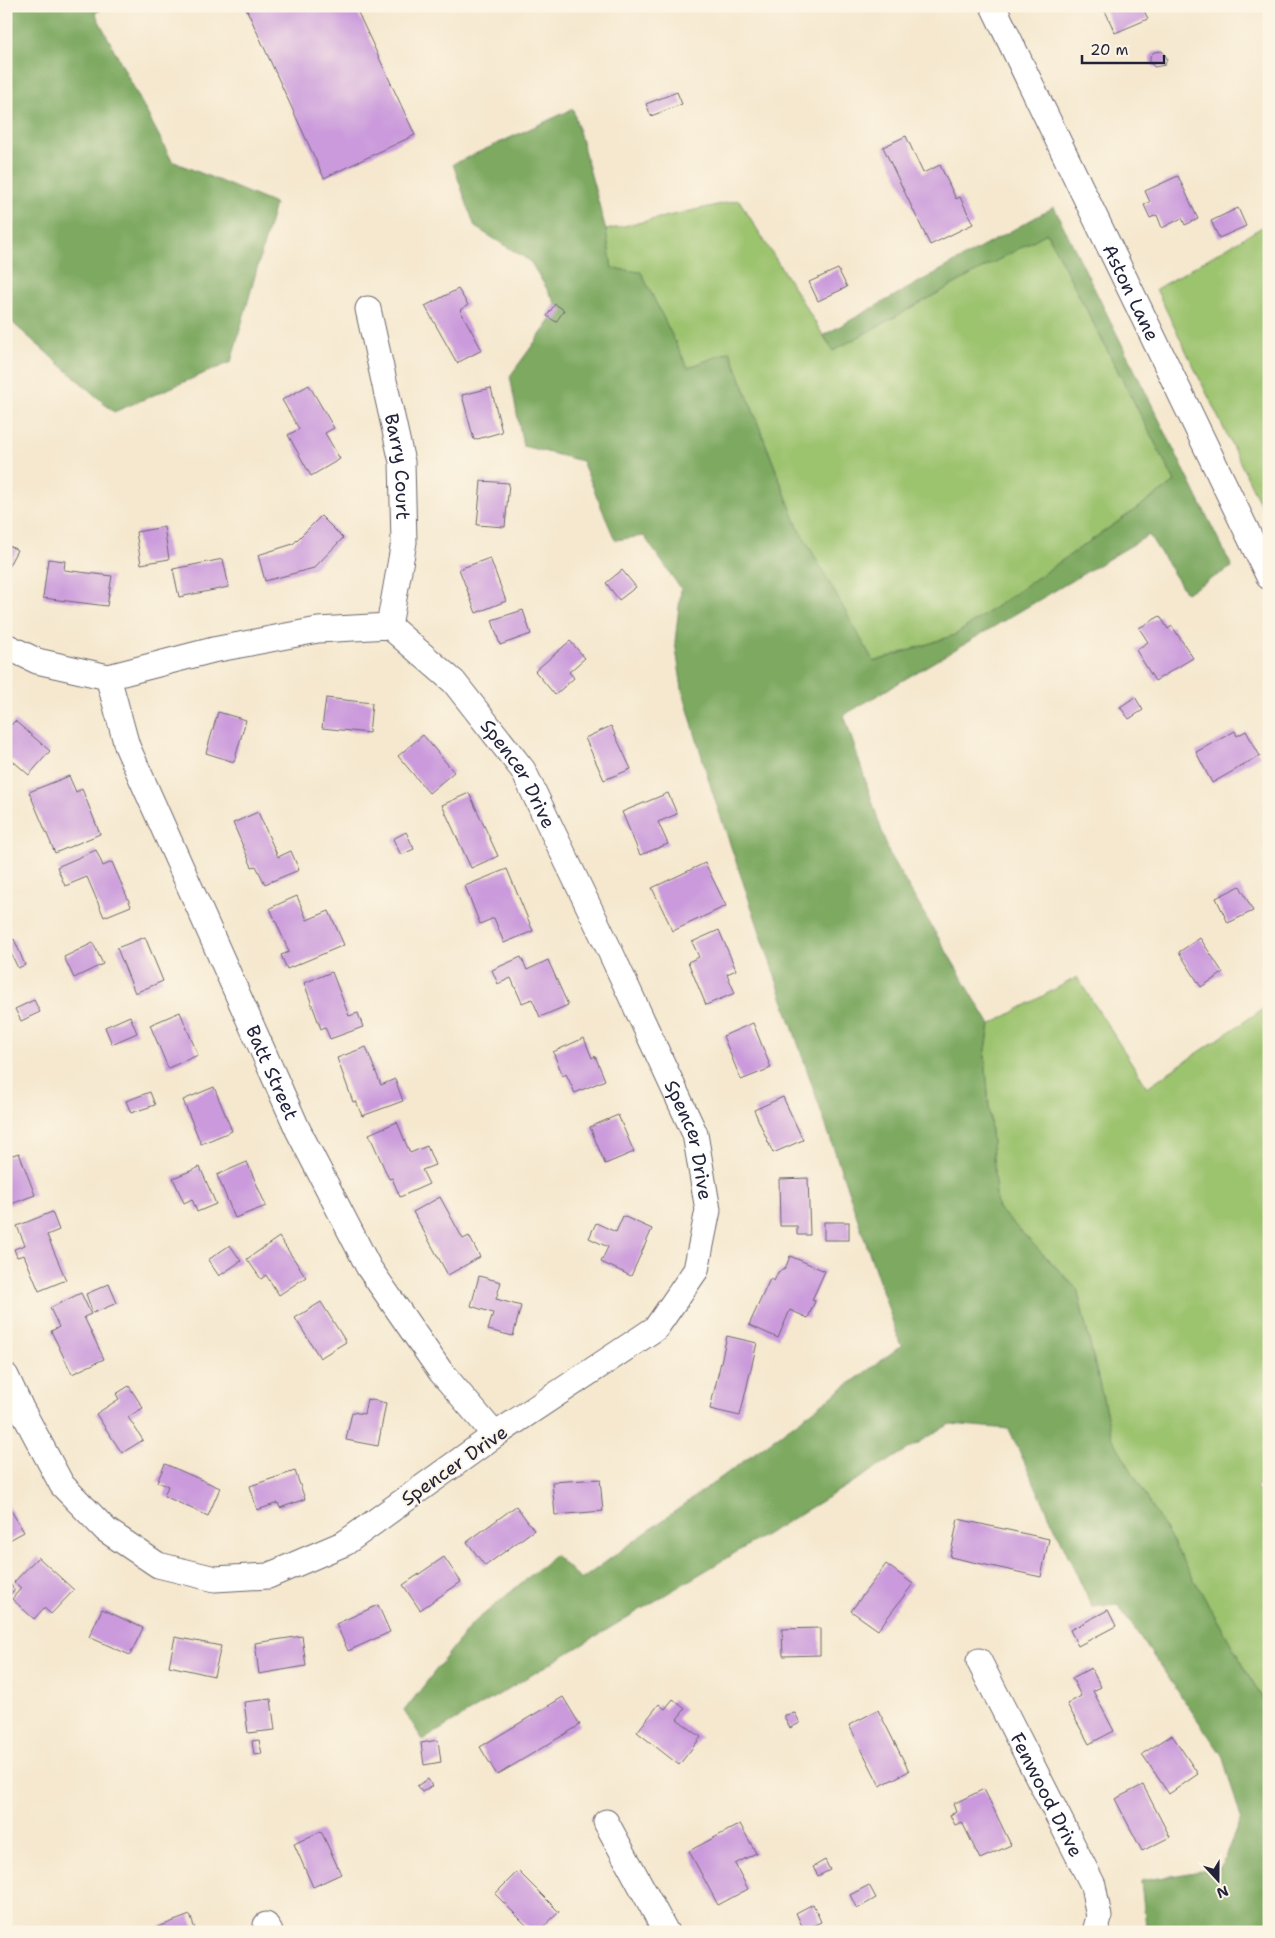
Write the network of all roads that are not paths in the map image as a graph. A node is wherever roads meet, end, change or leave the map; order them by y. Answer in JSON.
{"nodes":[{"id":1,"x":993,"y":6,"type":"edge"},
{"id":2,"x":368,"y":309,"type":"dead end"},
{"id":3,"x":1269,"y":577,"type":"edge"},
{"id":4,"x":389,"y":626,"type":"junction"},
{"id":5,"x":6,"y":646,"type":"edge"},
{"id":6,"x":108,"y":678,"type":"junction"},
{"id":7,"x":6,"y":1376,"type":"edge"},
{"id":8,"x":495,"y":1435,"type":"junction"},
{"id":9,"x":979,"y":1661,"type":"dead end"},
{"id":10,"x":606,"y":1822,"type":"dead end"},
{"id":11,"x":666,"y":1932,"type":"edge"},
{"id":12,"x":1095,"y":1932,"type":"edge"}],
"edges":[{"from":1,"to":3,"type":"street","name":"Aston Lane"},
{"from":2,"to":4,"type":"street","name":"Barry Court"},
{"from":4,"to":6,"type":"street"},
{"from":4,"to":8,"type":"street","name":"Spencer Drive"},
{"from":5,"to":6,"type":"street"},
{"from":6,"to":8,"type":"street","name":"Batt Street"},
{"from":7,"to":8,"type":"street","name":"Spencer Drive"},
{"from":9,"to":12,"type":"street","name":"Fenwood Drive"},
{"from":10,"to":11,"type":"street"}]}
